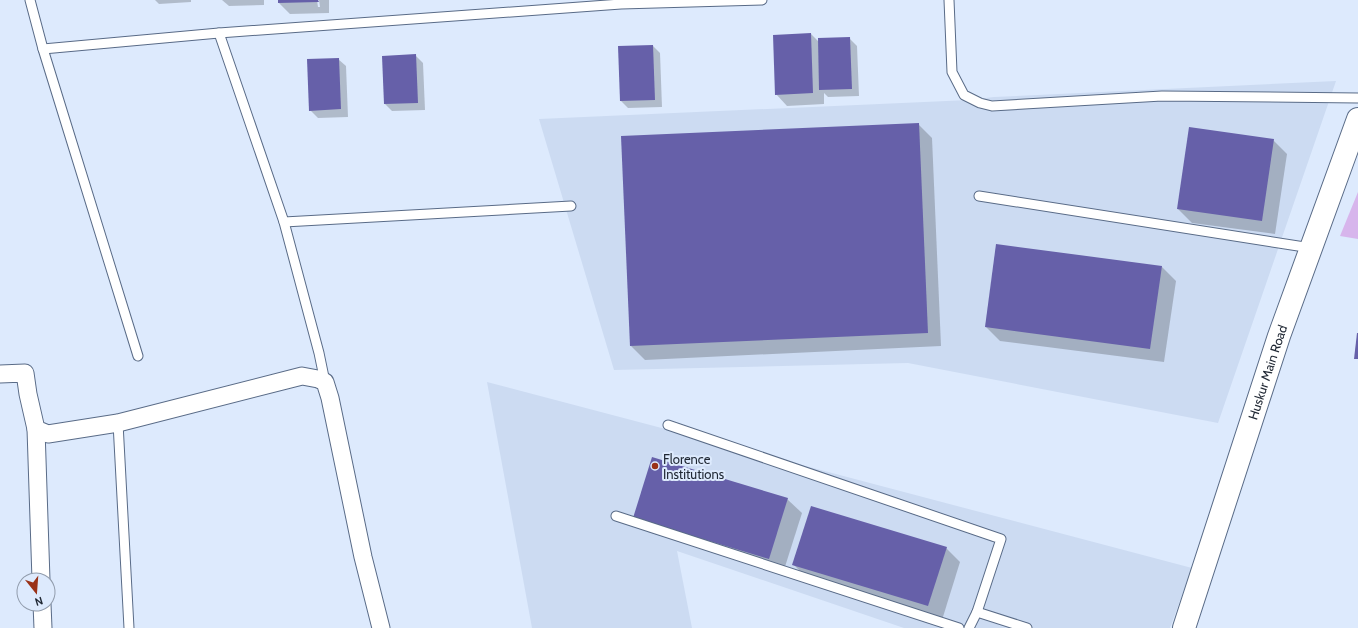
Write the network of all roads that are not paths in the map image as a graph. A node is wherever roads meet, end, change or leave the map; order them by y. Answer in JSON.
{"nodes":[{"id":1,"x":30,"y":0,"type":"edge"},
{"id":2,"x":762,"y":0,"type":"edge"},
{"id":3,"x":948,"y":0,"type":"edge"},
{"id":4,"x":621,"y":2,"type":"edge"},
{"id":5,"x":219,"y":33,"type":"junction"},
{"id":6,"x":43,"y":49,"type":"junction"},
{"id":7,"x":1358,"y":98,"type":"edge"},
{"id":8,"x":1358,"y":119,"type":"edge"},
{"id":9,"x":979,"y":196,"type":"dead end"},
{"id":10,"x":571,"y":206,"type":"dead end"},
{"id":11,"x":284,"y":222,"type":"junction"},
{"id":12,"x":1311,"y":248,"type":"junction"},
{"id":13,"x":138,"y":356,"type":"dead end"},
{"id":14,"x":0,"y":374,"type":"edge"},
{"id":15,"x":325,"y":382,"type":"junction"},
{"id":16,"x":118,"y":423,"type":"junction"},
{"id":17,"x":668,"y":425,"type":"dead end"},
{"id":18,"x":36,"y":429,"type":"junction"},
{"id":19,"x":616,"y":516,"type":"dead end"},
{"id":20,"x":41,"y":572,"type":"edge"},
{"id":21,"x":42,"y":612,"type":"edge"},
{"id":22,"x":977,"y":612,"type":"junction"},
{"id":23,"x":43,"y":628,"type":"edge"},
{"id":24,"x":129,"y":628,"type":"edge"},
{"id":25,"x":381,"y":628,"type":"edge"},
{"id":26,"x":959,"y":628,"type":"edge"},
{"id":27,"x":969,"y":628,"type":"edge"},
{"id":28,"x":1026,"y":628,"type":"edge"},
{"id":29,"x":1184,"y":628,"type":"edge"}],
"edges":[{"from":1,"to":6,"type":"lane"},
{"from":2,"to":4,"type":"lane"},
{"from":3,"to":7,"type":"lane"},
{"from":4,"to":5,"type":"lane"},
{"from":5,"to":6,"type":"lane"},
{"from":5,"to":11,"type":"lane"},
{"from":6,"to":13,"type":"lane"},
{"from":8,"to":12,"type":"main road","name":"Huskur Main Road"},
{"from":9,"to":12,"type":"lane"},
{"from":10,"to":11,"type":"lane"},
{"from":11,"to":15,"type":"lane"},
{"from":12,"to":29,"type":"main road","name":"Huskur Main Road"},
{"from":14,"to":18,"type":"street"},
{"from":15,"to":16,"type":"street"},
{"from":15,"to":25,"type":"street"},
{"from":16,"to":18,"type":"street"},
{"from":16,"to":24,"type":"lane"},
{"from":17,"to":22,"type":"lane"},
{"from":18,"to":20,"type":"street"},
{"from":19,"to":26,"type":"lane"},
{"from":21,"to":23,"type":"street"},
{"from":22,"to":27,"type":"lane"},
{"from":22,"to":28,"type":"lane"}]}
